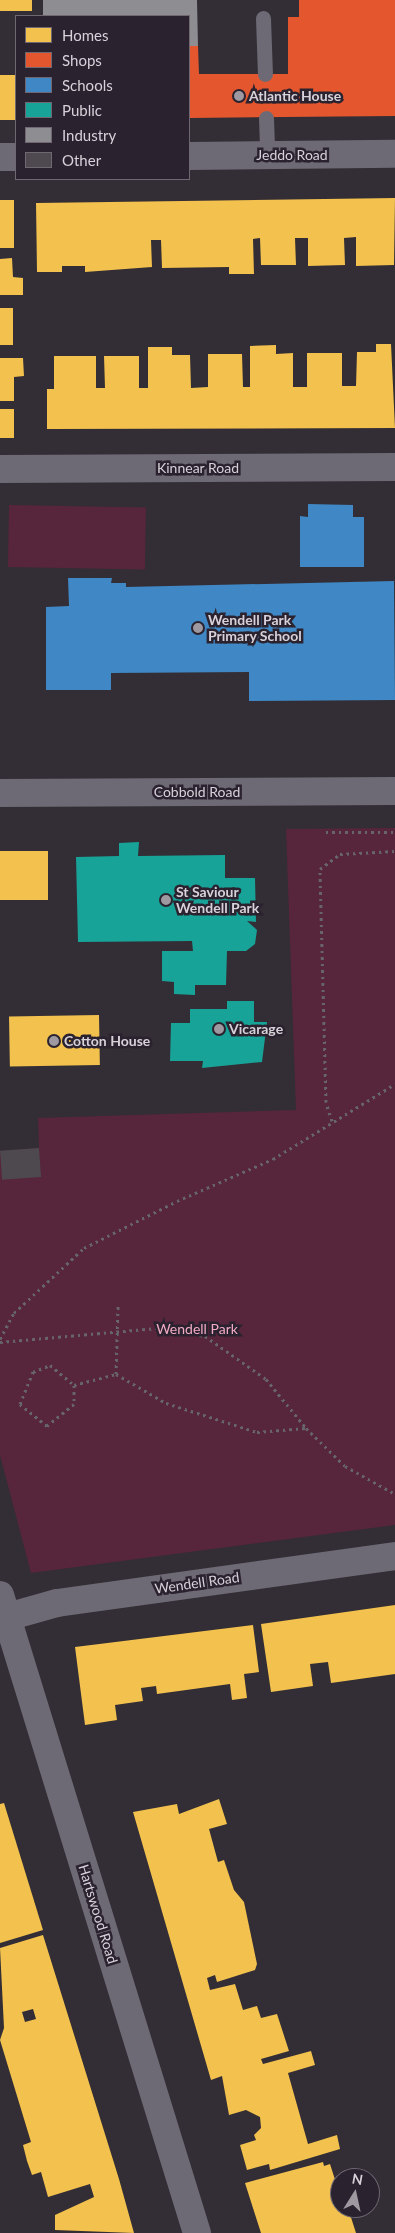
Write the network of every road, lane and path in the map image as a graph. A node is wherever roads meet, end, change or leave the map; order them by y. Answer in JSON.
{"nodes":[{"id":1,"x":263,"y":18,"type":"dead end"},
{"id":2,"x":265,"y":74,"type":"dead end"},
{"id":3,"x":266,"y":118,"type":"dead end"},
{"id":4,"x":395,"y":154,"type":"edge"},
{"id":5,"x":267,"y":155,"type":"junction"},
{"id":6,"x":190,"y":156,"type":"edge"},
{"id":7,"x":0,"y":157,"type":"edge"},
{"id":8,"x":15,"y":157,"type":"edge"},
{"id":9,"x":395,"y":467,"type":"edge"},
{"id":10,"x":0,"y":469,"type":"edge"},
{"id":11,"x":395,"y":790,"type":"edge"},
{"id":12,"x":0,"y":793,"type":"edge"},
{"id":13,"x":326,"y":832,"type":"dead end"},
{"id":14,"x":395,"y":832,"type":"edge"},
{"id":15,"x":395,"y":851,"type":"edge"},
{"id":16,"x":395,"y":1084,"type":"edge"},
{"id":17,"x":332,"y":1121,"type":"junction"},
{"id":18,"x":118,"y":1305,"type":"dead end"},
{"id":19,"x":119,"y":1332,"type":"junction"},
{"id":20,"x":0,"y":1341,"type":"edge"},
{"id":21,"x":116,"y":1374,"type":"junction"},
{"id":22,"x":74,"y":1385,"type":"junction"},
{"id":23,"x":306,"y":1428,"type":"junction"},
{"id":24,"x":395,"y":1494,"type":"edge"},
{"id":25,"x":395,"y":1556,"type":"edge"},
{"id":26,"x":2,"y":1610,"type":"edge"},
{"id":27,"x":197,"y":2233,"type":"edge"}],
"edges":[{"from":1,"to":2,"type":"lane"},
{"from":3,"to":5,"type":"lane"},
{"from":4,"to":5,"type":"street","name":"Jeddo Road"},
{"from":5,"to":6,"type":"street","name":"Jeddo Road"},
{"from":7,"to":8,"type":"street"},
{"from":9,"to":10,"type":"street","name":"Kinnear Road"},
{"from":11,"to":12,"type":"street","name":"Cobbold Road"},
{"from":13,"to":14,"type":"path"},
{"from":15,"to":17,"type":"path"},
{"from":16,"to":17,"type":"path"},
{"from":17,"to":20,"type":"path"},
{"from":18,"to":19,"type":"path"},
{"from":19,"to":20,"type":"path"},
{"from":19,"to":21,"type":"path"},
{"from":19,"to":23,"type":"path"},
{"from":21,"to":22,"type":"path"},
{"from":21,"to":23,"type":"path"},
{"from":22,"to":22,"type":"path"},
{"from":23,"to":24,"type":"path"},
{"from":25,"to":26,"type":"street","name":"Wendell Road"},
{"from":26,"to":27,"type":"street","name":"Hartswood Road"}]}
